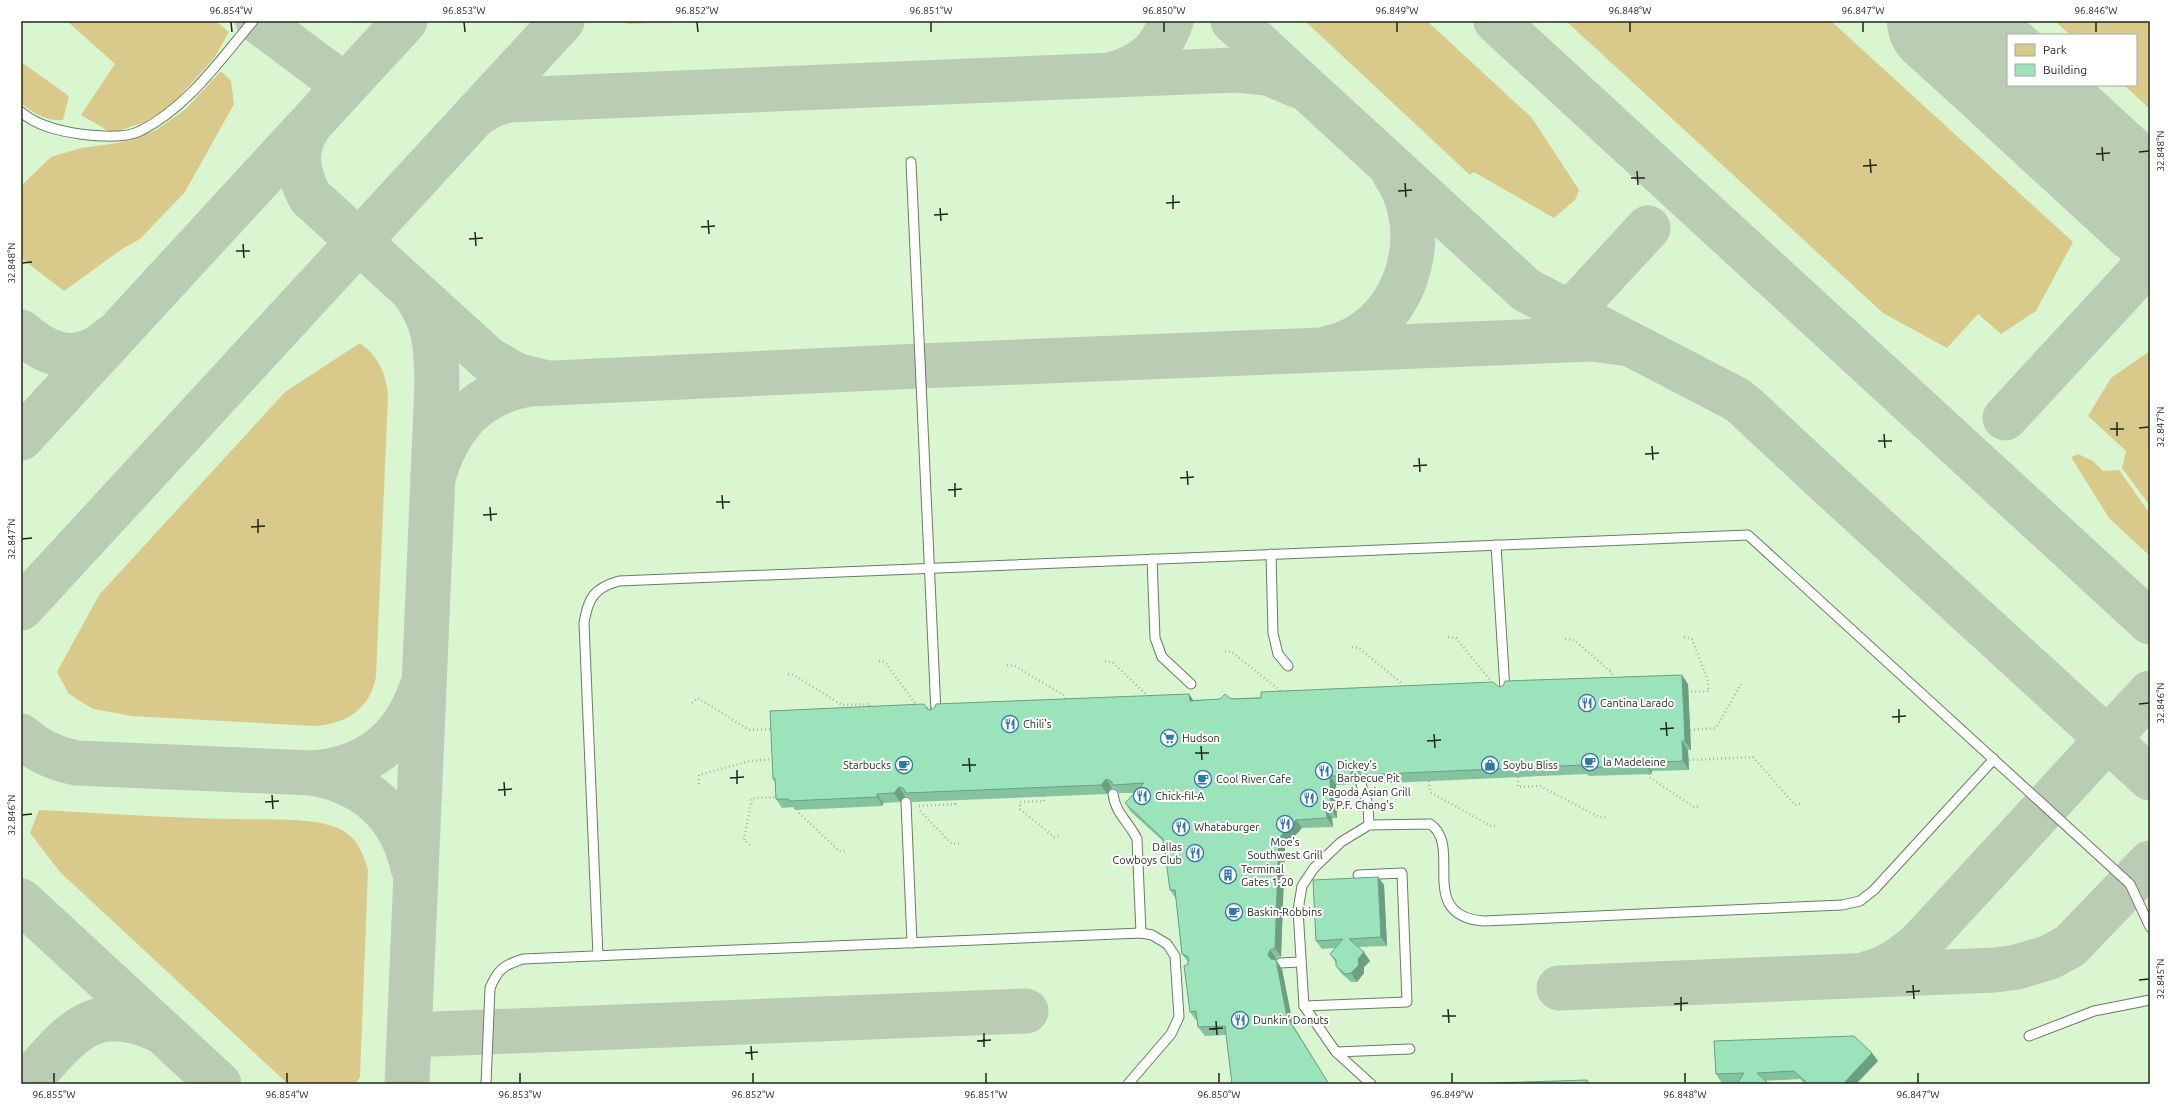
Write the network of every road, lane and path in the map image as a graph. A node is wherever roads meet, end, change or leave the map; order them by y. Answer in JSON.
{"nodes":[{"id":1,"x":253,"y":21,"type":"edge"},
{"id":2,"x":21,"y":112,"type":"edge"},
{"id":3,"x":911,"y":162,"type":"dead end"},
{"id":4,"x":1496,"y":545,"type":"junction"},
{"id":5,"x":1271,"y":554,"type":"junction"},
{"id":6,"x":1152,"y":559,"type":"junction"},
{"id":7,"x":928,"y":568,"type":"junction"},
{"id":8,"x":1448,"y":637,"type":"dead end"},
{"id":9,"x":1684,"y":637,"type":"dead end"},
{"id":10,"x":1565,"y":639,"type":"dead end"},
{"id":11,"x":1352,"y":647,"type":"dead end"},
{"id":12,"x":1225,"y":651,"type":"dead end"},
{"id":13,"x":879,"y":661,"type":"dead end"},
{"id":14,"x":1105,"y":661,"type":"dead end"},
{"id":15,"x":1007,"y":665,"type":"dead end"},
{"id":16,"x":1288,"y":666,"type":"dead end"},
{"id":17,"x":788,"y":674,"type":"dead end"},
{"id":18,"x":1606,"y":680,"type":"edge"},
{"id":19,"x":1192,"y":684,"type":"dead end"},
{"id":20,"x":1491,"y":684,"type":"edge"},
{"id":21,"x":1741,"y":684,"type":"dead end"},
{"id":22,"x":1505,"y":690,"type":"edge"},
{"id":23,"x":1688,"y":692,"type":"dead end"},
{"id":24,"x":1290,"y":693,"type":"edge"},
{"id":25,"x":1401,"y":695,"type":"edge"},
{"id":26,"x":1152,"y":700,"type":"edge"},
{"id":27,"x":692,"y":703,"type":"dead end"},
{"id":28,"x":1065,"y":708,"type":"edge"},
{"id":29,"x":939,"y":710,"type":"joint"},
{"id":30,"x":871,"y":715,"type":"edge"},
{"id":31,"x":776,"y":729,"type":"edge"},
{"id":32,"x":1690,"y":730,"type":"dead end"},
{"id":33,"x":778,"y":759,"type":"edge"},
{"id":34,"x":1994,"y":759,"type":"junction"},
{"id":35,"x":1689,"y":760,"type":"dead end"},
{"id":36,"x":1649,"y":774,"type":"edge"},
{"id":37,"x":1518,"y":777,"type":"edge"},
{"id":38,"x":1429,"y":781,"type":"edge"},
{"id":39,"x":699,"y":784,"type":"dead end"},
{"id":40,"x":1361,"y":784,"type":"edge"},
{"id":41,"x":1113,"y":794,"type":"edge"},
{"id":42,"x":1043,"y":796,"type":"edge"},
{"id":43,"x":782,"y":797,"type":"edge"},
{"id":44,"x":955,"y":800,"type":"edge"},
{"id":45,"x":906,"y":802,"type":"edge"},
{"id":46,"x":1802,"y":803,"type":"dead end"},
{"id":47,"x":1701,"y":806,"type":"dead end"},
{"id":48,"x":798,"y":809,"type":"edge"},
{"id":49,"x":1607,"y":817,"type":"dead end"},
{"id":50,"x":1369,"y":825,"type":"junction"},
{"id":51,"x":1498,"y":826,"type":"dead end"},
{"id":52,"x":1061,"y":836,"type":"dead end"},
{"id":53,"x":959,"y":844,"type":"dead end"},
{"id":54,"x":750,"y":845,"type":"dead end"},
{"id":55,"x":846,"y":850,"type":"dead end"},
{"id":56,"x":1358,"y":875,"type":"dead end"},
{"id":57,"x":2150,"y":927,"type":"edge"},
{"id":58,"x":1141,"y":932,"type":"junction"},
{"id":59,"x":912,"y":943,"type":"junction"},
{"id":60,"x":598,"y":956,"type":"junction"},
{"id":61,"x":1300,"y":962,"type":"junction"},
{"id":62,"x":1280,"y":963,"type":"dead end"},
{"id":63,"x":2150,"y":1000,"type":"edge"},
{"id":64,"x":1304,"y":1006,"type":"junction"},
{"id":65,"x":2030,"y":1036,"type":"dead end"},
{"id":66,"x":1410,"y":1049,"type":"dead end"},
{"id":67,"x":1336,"y":1052,"type":"junction"},
{"id":68,"x":486,"y":1084,"type":"edge"},
{"id":69,"x":1128,"y":1084,"type":"edge"},
{"id":70,"x":1371,"y":1084,"type":"edge"}],
"edges":[{"from":1,"to":2,"type":"lane"},
{"from":3,"to":7,"type":"lane"},
{"from":4,"to":5,"type":"lane"},
{"from":4,"to":22,"type":"lane"},
{"from":4,"to":34,"type":"lane"},
{"from":5,"to":6,"type":"lane"},
{"from":5,"to":16,"type":"lane"},
{"from":6,"to":7,"type":"lane"},
{"from":6,"to":19,"type":"lane"},
{"from":7,"to":29,"type":"lane"},
{"from":7,"to":60,"type":"lane"},
{"from":8,"to":20,"type":"path"},
{"from":9,"to":23,"type":"path"},
{"from":10,"to":18,"type":"path"},
{"from":11,"to":25,"type":"path"},
{"from":12,"to":24,"type":"path"},
{"from":13,"to":29,"type":"path","bridge":true},
{"from":14,"to":26,"type":"path"},
{"from":15,"to":28,"type":"path"},
{"from":17,"to":30,"type":"path"},
{"from":21,"to":32,"type":"path"},
{"from":27,"to":31,"type":"path"},
{"from":33,"to":39,"type":"path"},
{"from":34,"to":50,"type":"lane"},
{"from":34,"to":57,"type":"lane"},
{"from":35,"to":46,"type":"path"},
{"from":36,"to":47,"type":"path"},
{"from":37,"to":49,"type":"path"},
{"from":38,"to":51,"type":"path"},
{"from":40,"to":50,"type":"lane"},
{"from":41,"to":58,"type":"lane"},
{"from":42,"to":52,"type":"path"},
{"from":43,"to":54,"type":"path"},
{"from":44,"to":53,"type":"path"},
{"from":45,"to":59,"type":"lane"},
{"from":48,"to":55,"type":"path"},
{"from":50,"to":61,"type":"lane"},
{"from":56,"to":64,"type":"lane"},
{"from":58,"to":59,"type":"lane"},
{"from":58,"to":69,"type":"lane"},
{"from":59,"to":60,"type":"lane"},
{"from":60,"to":68,"type":"lane"},
{"from":61,"to":62,"type":"lane"},
{"from":61,"to":64,"type":"lane"},
{"from":63,"to":65,"type":"lane"},
{"from":64,"to":67,"type":"lane"},
{"from":66,"to":67,"type":"lane"},
{"from":67,"to":70,"type":"lane"}]}
